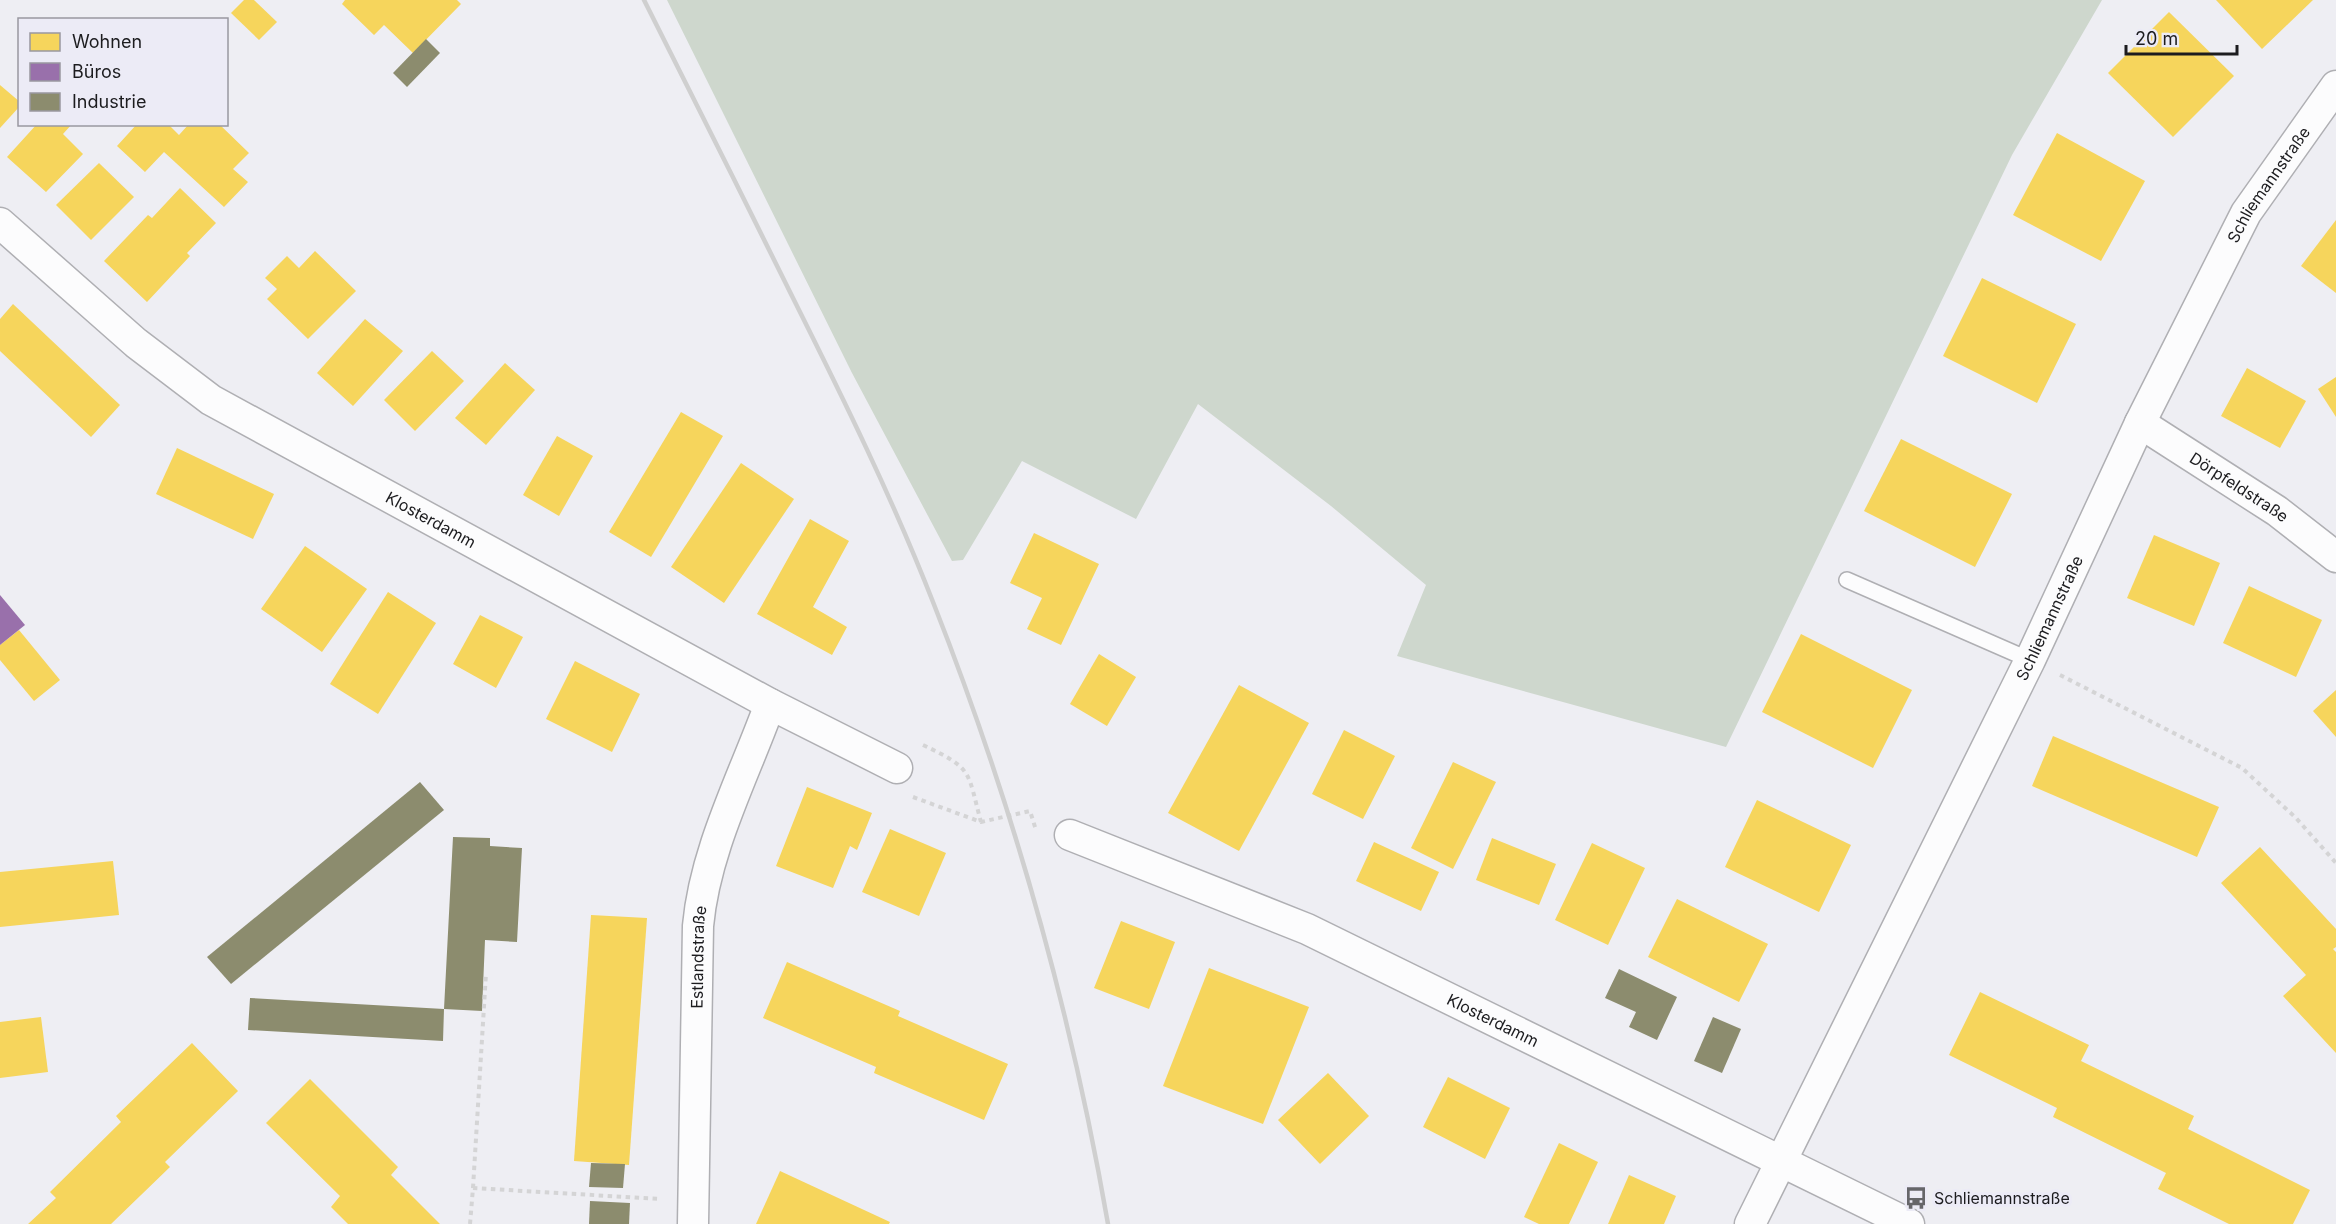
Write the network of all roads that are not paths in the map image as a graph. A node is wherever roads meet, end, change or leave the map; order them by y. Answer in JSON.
{"nodes":[{"id":1,"x":2336,"y":86,"type":"edge"},
{"id":2,"x":2,"y":228,"type":"edge"},
{"id":3,"x":2140,"y":423,"type":"junction"},
{"id":4,"x":2336,"y":556,"type":"edge"},
{"id":5,"x":1847,"y":580,"type":"dead end"},
{"id":6,"x":2030,"y":660,"type":"junction"},
{"id":7,"x":770,"y":704,"type":"junction"},
{"id":8,"x":897,"y":768,"type":"dead end"},
{"id":9,"x":1070,"y":835,"type":"dead end"},
{"id":10,"x":1781,"y":1161,"type":"junction"},
{"id":11,"x":693,"y":1212,"type":"edge"},
{"id":12,"x":1750,"y":1224,"type":"edge"},
{"id":13,"x":1909,"y":1224,"type":"edge"}],
"edges":[{"from":1,"to":3,"type":"street","name":"Schliemannstraße"},
{"from":2,"to":7,"type":"street","name":"Klosterdamm"},
{"from":3,"to":4,"type":"street","name":"Dörpfeldstraße"},
{"from":3,"to":6,"type":"street","name":"Schliemannstraße"},
{"from":5,"to":6,"type":"lane"},
{"from":6,"to":10,"type":"street","name":"Schliemannstraße"},
{"from":7,"to":8,"type":"street","name":"Klosterdamm"},
{"from":7,"to":11,"type":"street","name":"Estlandstraße"},
{"from":9,"to":10,"type":"street","name":"Klosterdamm"},
{"from":10,"to":12,"type":"street","name":"Schliemannstraße"},
{"from":10,"to":13,"type":"street","name":"Klosterdamm"}]}
